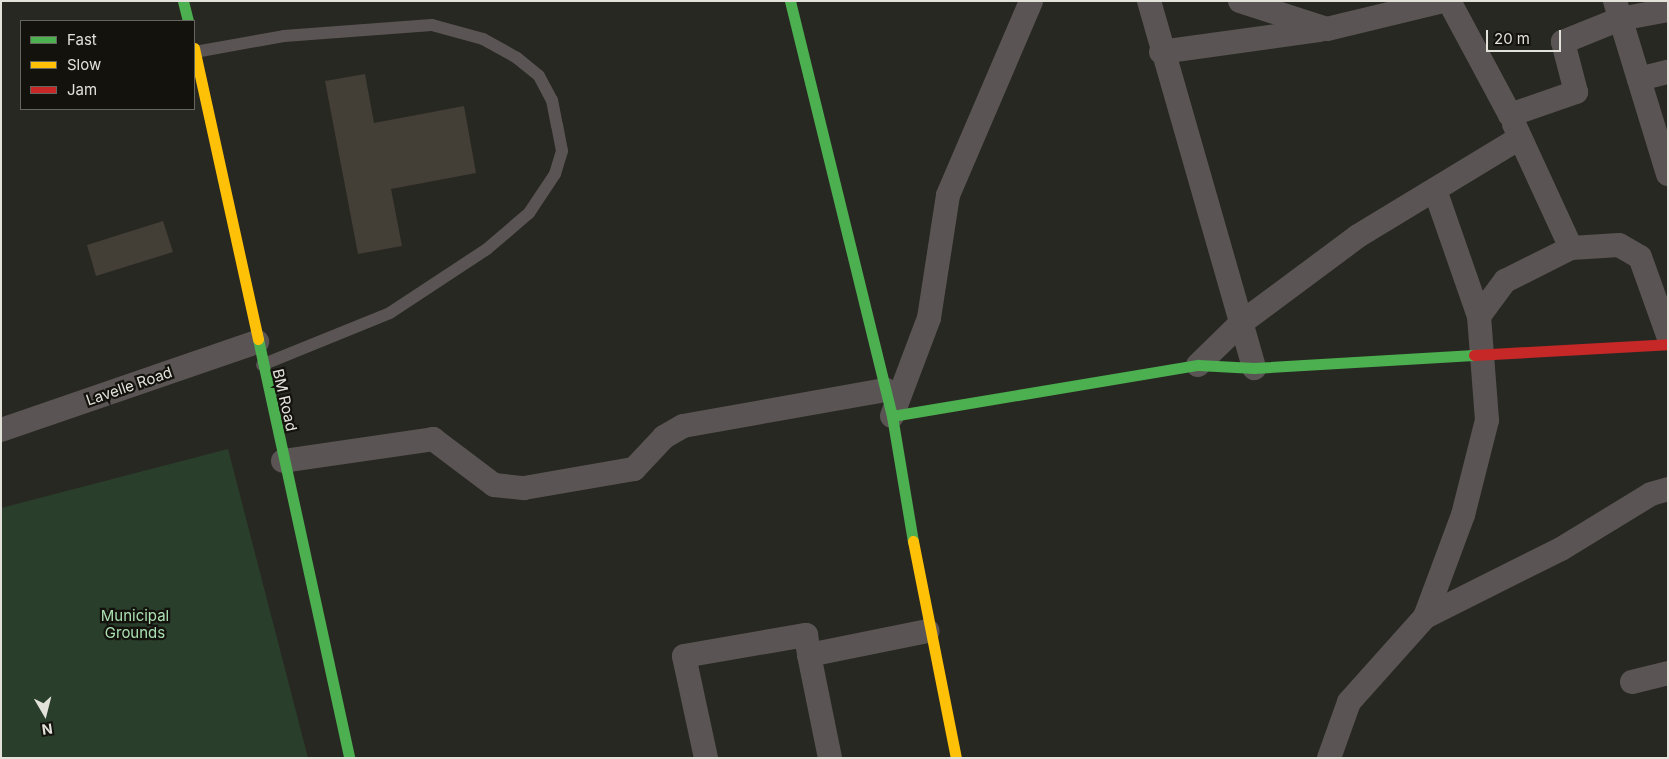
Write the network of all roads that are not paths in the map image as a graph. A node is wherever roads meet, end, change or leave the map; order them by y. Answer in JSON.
{"nodes":[{"id":1,"x":184,"y":1,"type":"edge"},
{"id":2,"x":790,"y":1,"type":"edge"},
{"id":3,"x":1031,"y":1,"type":"edge"},
{"id":4,"x":1149,"y":1,"type":"edge"},
{"id":5,"x":1240,"y":1,"type":"edge"},
{"id":6,"x":1443,"y":1,"type":"edge"},
{"id":7,"x":1449,"y":1,"type":"edge"},
{"id":8,"x":1618,"y":10,"type":"edge"},
{"id":9,"x":1668,"y":10,"type":"edge"},
{"id":10,"x":188,"y":20,"type":"edge"},
{"id":11,"x":1327,"y":29,"type":"junction"},
{"id":12,"x":195,"y":50,"type":"edge"},
{"id":13,"x":1162,"y":52,"type":"junction"},
{"id":14,"x":195,"y":55,"type":"edge"},
{"id":15,"x":1668,"y":72,"type":"edge"},
{"id":16,"x":1639,"y":79,"type":"junction"},
{"id":17,"x":1510,"y":115,"type":"junction"},
{"id":18,"x":1662,"y":137,"type":"edge"},
{"id":19,"x":1520,"y":138,"type":"junction"},
{"id":20,"x":1668,"y":174,"type":"edge"},
{"id":21,"x":1434,"y":190,"type":"junction"},
{"id":22,"x":1571,"y":248,"type":"junction"},
{"id":23,"x":1479,"y":316,"type":"junction"},
{"id":24,"x":1241,"y":323,"type":"junction"},
{"id":25,"x":1668,"y":335,"type":"edge"},
{"id":26,"x":257,"y":342,"type":"junction"},
{"id":27,"x":1668,"y":344,"type":"edge"},
{"id":28,"x":1479,"y":352,"type":"junction"},
{"id":29,"x":262,"y":365,"type":"junction"},
{"id":30,"x":1198,"y":365,"type":"junction"},
{"id":31,"x":1254,"y":368,"type":"junction"},
{"id":32,"x":886,"y":390,"type":"junction"},
{"id":33,"x":892,"y":416,"type":"junction"},
{"id":34,"x":1,"y":430,"type":"edge"},
{"id":35,"x":283,"y":461,"type":"junction"},
{"id":36,"x":1668,"y":490,"type":"edge"},
{"id":37,"x":1425,"y":617,"type":"junction"},
{"id":38,"x":928,"y":631,"type":"junction"},
{"id":39,"x":809,"y":655,"type":"junction"},
{"id":40,"x":1668,"y":673,"type":"edge"},
{"id":41,"x":1632,"y":682,"type":"dead end"},
{"id":42,"x":349,"y":758,"type":"edge"},
{"id":43,"x":706,"y":758,"type":"edge"},
{"id":44,"x":830,"y":758,"type":"edge"},
{"id":45,"x":956,"y":758,"type":"edge"},
{"id":46,"x":1329,"y":758,"type":"edge"}],
"edges":[{"from":1,"to":10,"type":"street"},
{"from":2,"to":32,"type":"street"},
{"from":3,"to":33,"type":"street"},
{"from":4,"to":13,"type":"street"},
{"from":5,"to":11,"type":"street"},
{"from":6,"to":11,"type":"street"},
{"from":7,"to":17,"type":"street"},
{"from":8,"to":9,"type":"street"},
{"from":8,"to":16,"type":"street"},
{"from":8,"to":17,"type":"street"},
{"from":11,"to":13,"type":"street"},
{"from":12,"to":29,"type":"lane"},
{"from":13,"to":24,"type":"street"},
{"from":14,"to":26,"type":"street","name":"BM Road"},
{"from":15,"to":16,"type":"street"},
{"from":16,"to":18,"type":"street"},
{"from":17,"to":19,"type":"street"},
{"from":18,"to":20,"type":"street"},
{"from":19,"to":21,"type":"street"},
{"from":19,"to":22,"type":"street"},
{"from":21,"to":23,"type":"street"},
{"from":21,"to":24,"type":"street"},
{"from":22,"to":23,"type":"street"},
{"from":22,"to":25,"type":"street"},
{"from":23,"to":28,"type":"street"},
{"from":24,"to":30,"type":"street"},
{"from":24,"to":31,"type":"street"},
{"from":26,"to":29,"type":"street","name":"BM Road"},
{"from":26,"to":34,"type":"street","name":"Lavelle Road"},
{"from":27,"to":28,"type":"street"},
{"from":28,"to":31,"type":"street"},
{"from":28,"to":37,"type":"street"},
{"from":29,"to":35,"type":"street","name":"BM Road"},
{"from":30,"to":31,"type":"street"},
{"from":30,"to":33,"type":"street"},
{"from":32,"to":33,"type":"street"},
{"from":32,"to":35,"type":"street"},
{"from":33,"to":38,"type":"street"},
{"from":35,"to":42,"type":"street","name":"BM Road"},
{"from":36,"to":37,"type":"street"},
{"from":37,"to":46,"type":"street"},
{"from":38,"to":39,"type":"street"},
{"from":38,"to":45,"type":"street"},
{"from":39,"to":43,"type":"street"},
{"from":39,"to":44,"type":"street"},
{"from":40,"to":41,"type":"street"}]}
